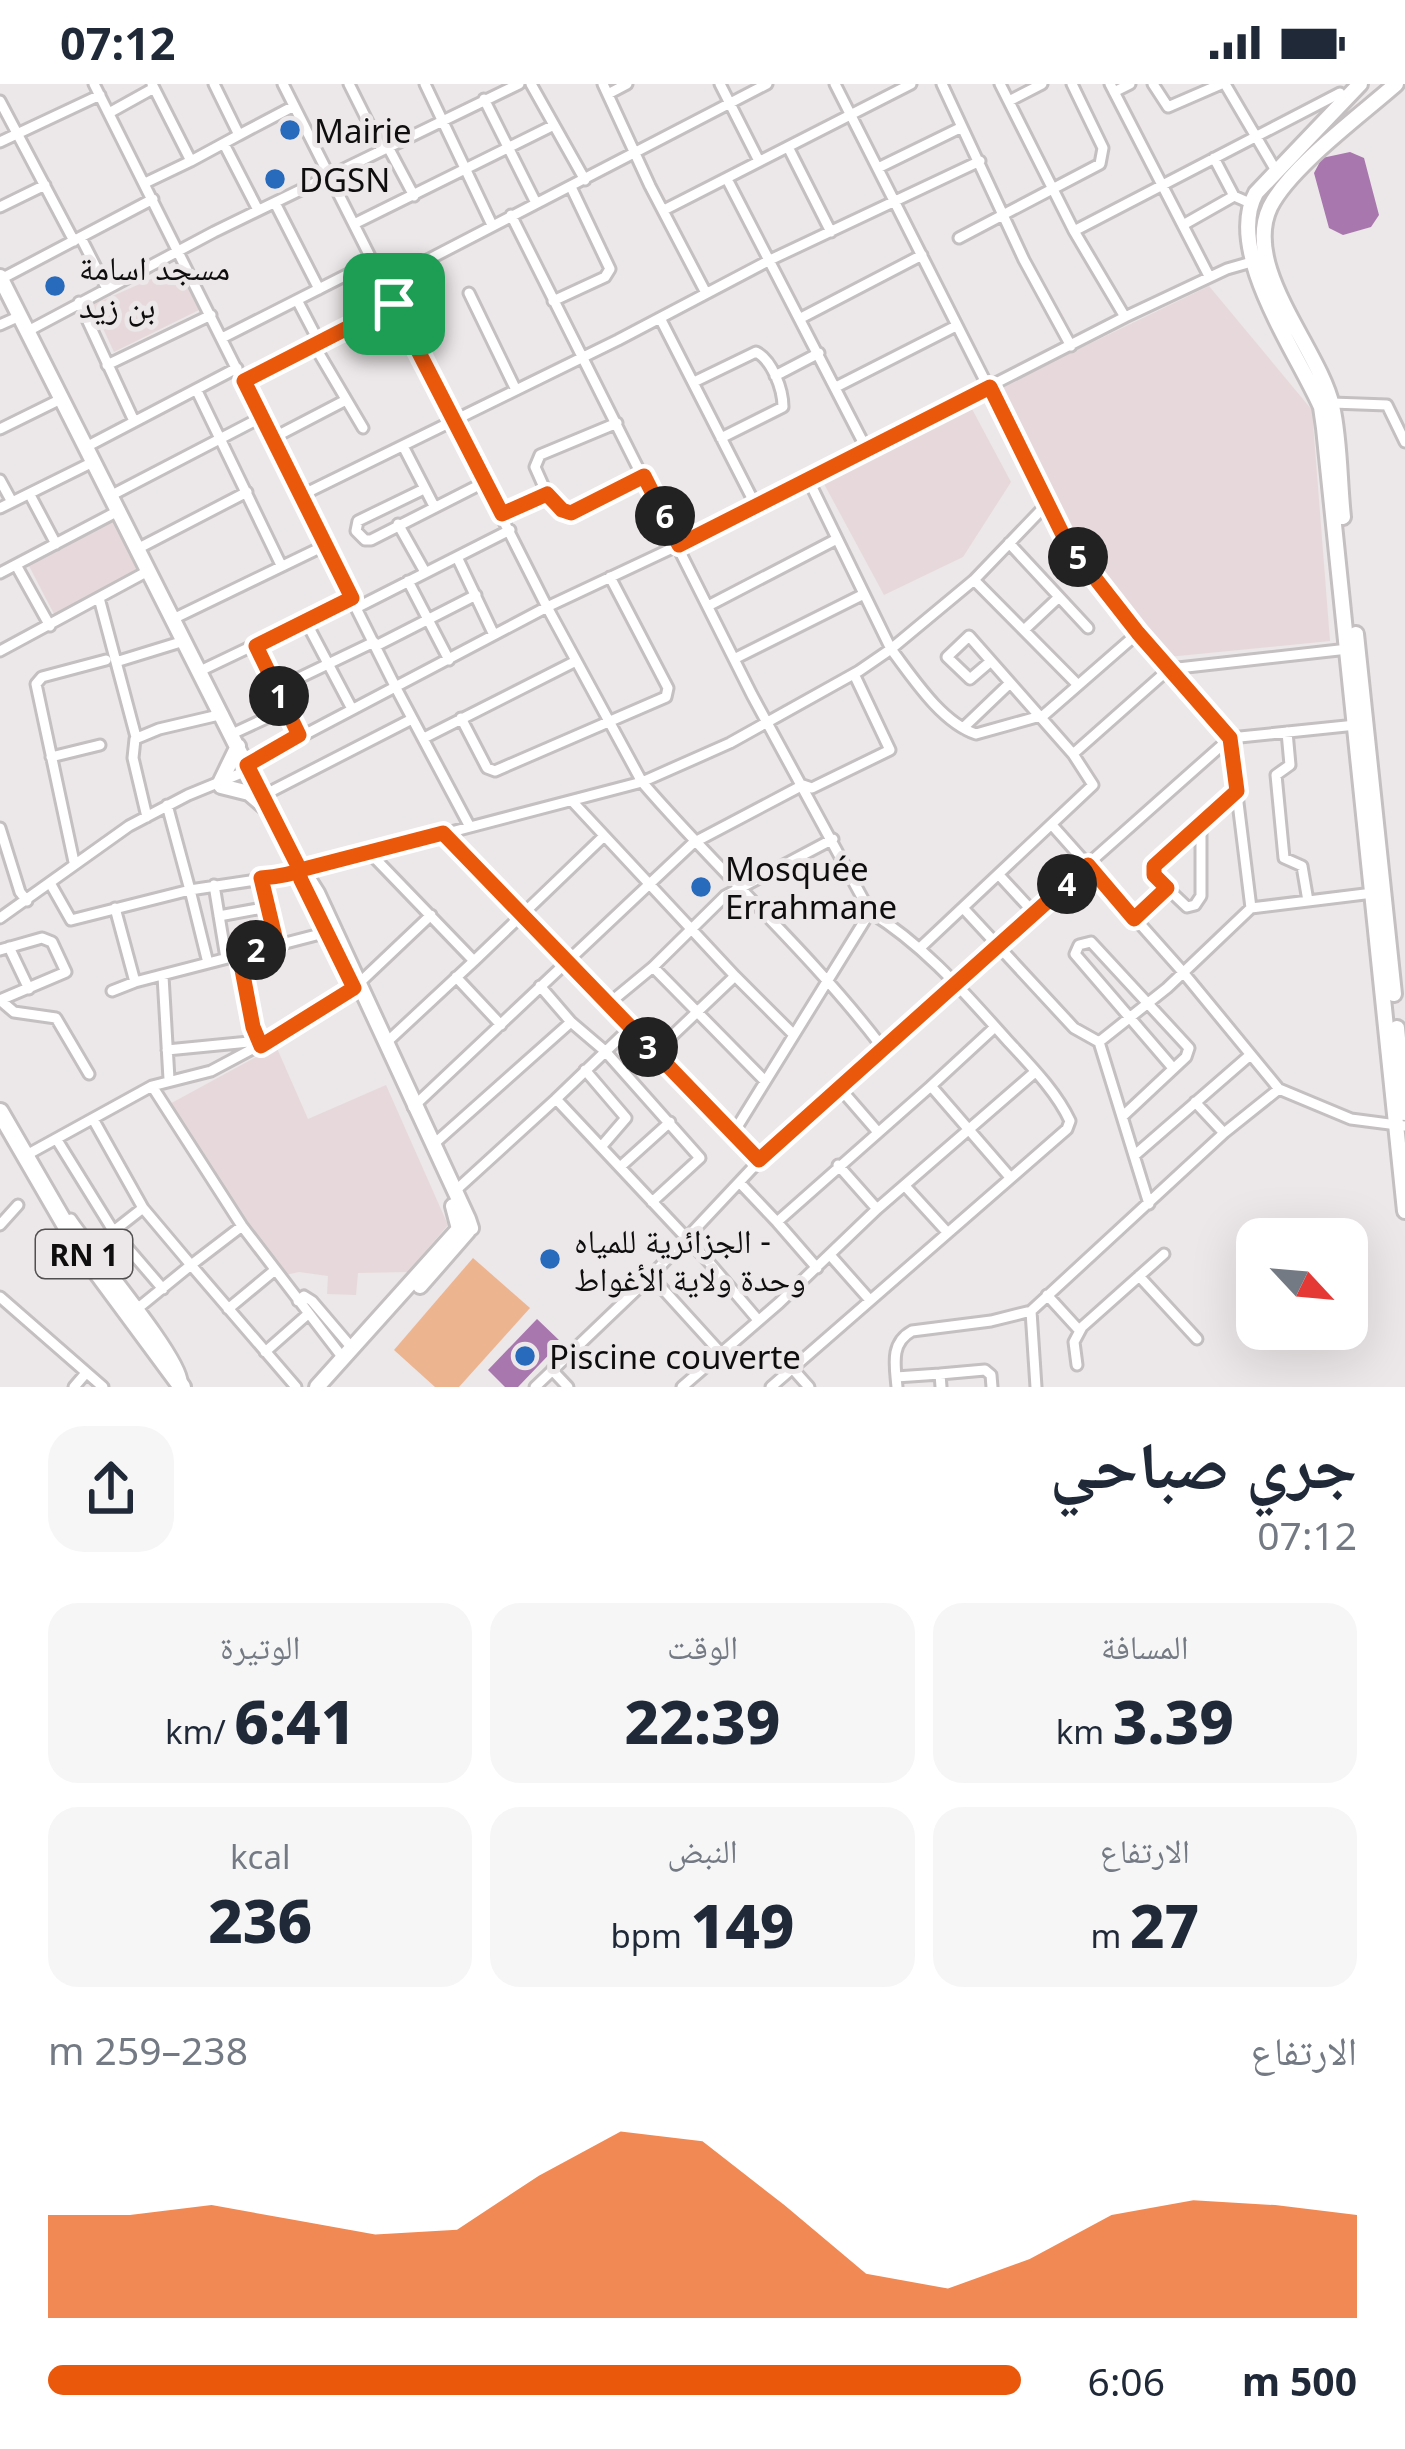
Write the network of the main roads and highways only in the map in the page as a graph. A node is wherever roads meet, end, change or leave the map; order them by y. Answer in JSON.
{"nodes":[{"id":1,"x":1360,"y":84,"type":"edge"},
{"id":2,"x":1396,"y":84,"type":"edge"},
{"id":3,"x":1340,"y":92,"type":"edge"},
{"id":4,"x":1260,"y":260,"type":"junction"},
{"id":5,"x":0,"y":278,"type":"edge"},
{"id":6,"x":1326,"y":405,"type":"junction"},
{"id":7,"x":235,"y":740,"type":"junction"},
{"id":8,"x":273,"y":815,"type":"junction"},
{"id":9,"x":299,"y":868,"type":"junction"},
{"id":10,"x":357,"y":986,"type":"junction"},
{"id":11,"x":414,"y":1107,"type":"junction"},
{"id":12,"x":0,"y":1112,"type":"edge"},
{"id":13,"x":1405,"y":1113,"type":"edge"},
{"id":14,"x":1400,"y":1126,"type":"edge"},
{"id":15,"x":0,"y":1133,"type":"edge"},
{"id":16,"x":1405,"y":1211,"type":"edge"},
{"id":17,"x":463,"y":1225,"type":"junction"},
{"id":18,"x":171,"y":1387,"type":"edge"},
{"id":19,"x":182,"y":1387,"type":"edge"},
{"id":20,"x":317,"y":1387,"type":"edge"},
{"id":21,"x":328,"y":1387,"type":"edge"}],
"edges":[{"from":1,"to":3,"type":"main road"},
{"from":2,"to":4,"type":"main road"},
{"from":3,"to":4,"type":"main road"},
{"from":4,"to":6,"type":"main road"},
{"from":5,"to":7,"type":"main road"},
{"from":6,"to":13,"type":"main road"},
{"from":6,"to":14,"type":"main road"},
{"from":7,"to":8,"type":"main road"},
{"from":7,"to":8,"type":"main road"},
{"from":8,"to":9,"type":"main road"},
{"from":9,"to":10,"type":"main road"},
{"from":9,"to":10,"type":"main road"},
{"from":10,"to":11,"type":"main road"},
{"from":10,"to":11,"type":"main road"},
{"from":11,"to":17,"type":"main road"},
{"from":11,"to":17,"type":"main road"},
{"from":12,"to":19,"type":"highway","number":"RN 1"},
{"from":14,"to":16,"type":"main road"},
{"from":15,"to":18,"type":"highway","number":"RN 1"},
{"from":17,"to":20,"type":"main road"},
{"from":17,"to":21,"type":"main road"}]}
